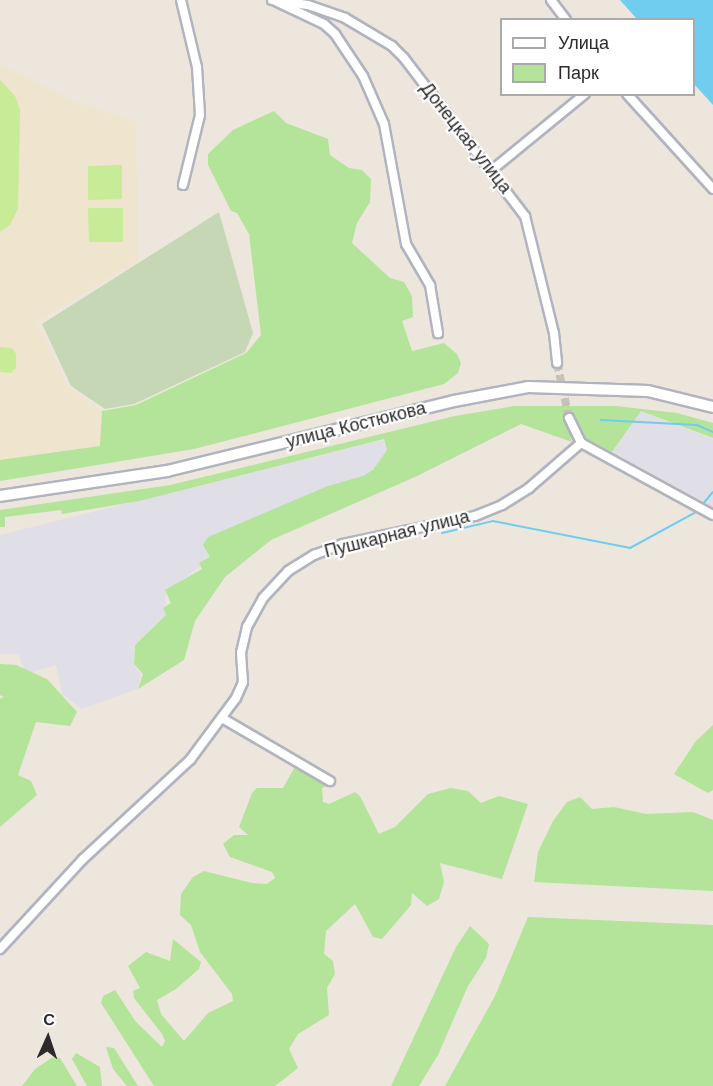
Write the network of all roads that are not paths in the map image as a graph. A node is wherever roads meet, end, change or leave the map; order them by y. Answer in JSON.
{"nodes":[{"id":1,"x":182,"y":0,"type":"edge"},
{"id":2,"x":274,"y":0,"type":"edge"},
{"id":3,"x":551,"y":0,"type":"edge"},
{"id":4,"x":564,"y":18,"type":"edge"},
{"id":5,"x":583,"y":96,"type":"edge"},
{"id":6,"x":629,"y":96,"type":"edge"},
{"id":7,"x":492,"y":170,"type":"junction"},
{"id":8,"x":183,"y":184,"type":"dead end"},
{"id":9,"x":713,"y":189,"type":"edge"},
{"id":10,"x":438,"y":333,"type":"dead end"},
{"id":11,"x":557,"y":363,"type":"tunnel mouth"},
{"id":12,"x":713,"y":407,"type":"edge"},
{"id":13,"x":569,"y":418,"type":"tunnel mouth"},
{"id":14,"x":581,"y":443,"type":"junction"},
{"id":15,"x":0,"y":496,"type":"edge"},
{"id":16,"x":713,"y":515,"type":"edge"},
{"id":17,"x":222,"y":718,"type":"junction"},
{"id":18,"x":330,"y":781,"type":"dead end"},
{"id":19,"x":0,"y":949,"type":"edge"}],
"edges":[{"from":1,"to":8,"type":"street"},
{"from":2,"to":7,"type":"street","name":"Донецкая улица"},
{"from":2,"to":10,"type":"street"},
{"from":3,"to":4,"type":"street"},
{"from":5,"to":7,"type":"street"},
{"from":6,"to":9,"type":"street"},
{"from":7,"to":11,"type":"street","name":"Донецкая улица"},
{"from":12,"to":15,"type":"main road","name":"улица Костюкова"},
{"from":13,"to":14,"type":"street"},
{"from":14,"to":16,"type":"street"},
{"from":14,"to":17,"type":"street","name":"Пушкарная улица"},
{"from":17,"to":18,"type":"street"},
{"from":17,"to":19,"type":"street","name":"Пушкарная улица"}]}
